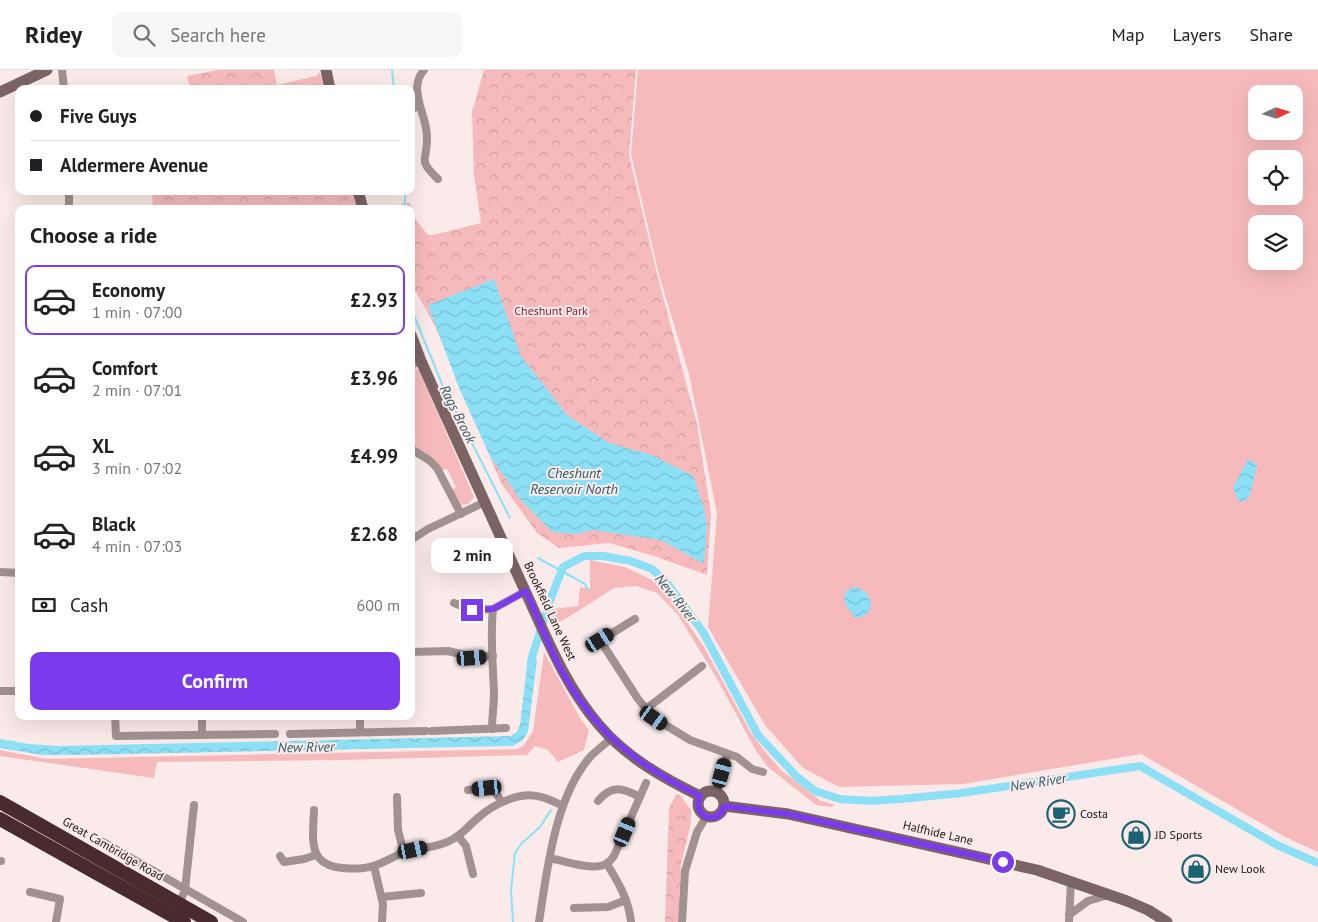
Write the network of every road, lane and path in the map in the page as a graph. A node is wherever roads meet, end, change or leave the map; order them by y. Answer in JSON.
{"nodes":[{"id":1,"x":47,"y":70,"type":"edge"},
{"id":2,"x":62,"y":70,"type":"edge"},
{"id":3,"x":326,"y":70,"type":"edge"},
{"id":4,"x":424,"y":70,"type":"edge"},
{"id":5,"x":64,"y":85,"type":"edge"},
{"id":6,"x":329,"y":85,"type":"edge"},
{"id":7,"x":0,"y":92,"type":"edge"},
{"id":8,"x":420,"y":106,"type":"junction"},
{"id":9,"x":415,"y":108,"type":"edge"},
{"id":10,"x":438,"y":179,"type":"dead end"},
{"id":11,"x":416,"y":363,"type":"edge"},
{"id":12,"x":415,"y":452,"type":"edge"},
{"id":13,"x":485,"y":502,"type":"junction"},
{"id":14,"x":460,"y":514,"type":"junction"},
{"id":15,"x":415,"y":537,"type":"edge"},
{"id":16,"x":0,"y":572,"type":"edge"},
{"id":17,"x":15,"y":573,"type":"edge"},
{"id":18,"x":526,"y":591,"type":"junction"},
{"id":19,"x":454,"y":602,"type":"dead end"},
{"id":20,"x":493,"y":609,"type":"junction"},
{"id":21,"x":635,"y":619,"type":"dead end"},
{"id":22,"x":415,"y":652,"type":"edge"},
{"id":23,"x":493,"y":656,"type":"junction"},
{"id":24,"x":702,"y":666,"type":"dead end"},
{"id":25,"x":0,"y":691,"type":"edge"},
{"id":26,"x":15,"y":691,"type":"edge"},
{"id":27,"x":646,"y":709,"type":"junction"},
{"id":28,"x":115,"y":720,"type":"edge"},
{"id":29,"x":202,"y":720,"type":"edge"},
{"id":30,"x":360,"y":720,"type":"edge"},
{"id":31,"x":506,"y":728,"type":"dead end"},
{"id":32,"x":492,"y":729,"type":"junction"},
{"id":33,"x":360,"y":732,"type":"junction"},
{"id":34,"x":275,"y":734,"type":"dead end"},
{"id":35,"x":290,"y":734,"type":"dead end"},
{"id":36,"x":202,"y":735,"type":"junction"},
{"id":37,"x":612,"y":738,"type":"junction"},
{"id":38,"x":727,"y":754,"type":"junction"},
{"id":39,"x":763,"y":772,"type":"dead end"},
{"id":40,"x":646,"y":783,"type":"dead end"},
{"id":41,"x":468,"y":790,"type":"dead end"},
{"id":42,"x":717,"y":792,"type":"junction"},
{"id":43,"x":640,"y":796,"type":"junction"},
{"id":44,"x":700,"y":796,"type":"junction"},
{"id":45,"x":397,"y":797,"type":"dead end"},
{"id":46,"x":598,"y":801,"type":"dead end"},
{"id":47,"x":0,"y":802,"type":"edge"},
{"id":48,"x":502,"y":802,"type":"junction"},
{"id":49,"x":194,"y":805,"type":"dead end"},
{"id":50,"x":563,"y":806,"type":"junction"},
{"id":51,"x":724,"y":806,"type":"junction"},
{"id":52,"x":314,"y":810,"type":"dead end"},
{"id":53,"x":706,"y":817,"type":"junction"},
{"id":54,"x":0,"y":819,"type":"edge"},
{"id":55,"x":458,"y":836,"type":"junction"},
{"id":56,"x":104,"y":842,"type":"dead end"},
{"id":57,"x":404,"y":852,"type":"junction"},
{"id":58,"x":316,"y":855,"type":"junction"},
{"id":59,"x":280,"y":856,"type":"dead end"},
{"id":60,"x":550,"y":858,"type":"junction"},
{"id":61,"x":607,"y":864,"type":"junction"},
{"id":62,"x":374,"y":866,"type":"junction"},
{"id":63,"x":473,"y":874,"type":"dead end"},
{"id":64,"x":1071,"y":880,"type":"junction"},
{"id":65,"x":185,"y":890,"type":"junction"},
{"id":66,"x":30,"y":892,"type":"dead end"},
{"id":67,"x":421,"y":893,"type":"dead end"},
{"id":68,"x":1110,"y":894,"type":"junction"},
{"id":69,"x":382,"y":897,"type":"junction"},
{"id":70,"x":626,"y":900,"type":"junction"},
{"id":71,"x":179,"y":904,"type":"junction"},
{"id":72,"x":574,"y":908,"type":"dead end"},
{"id":73,"x":1069,"y":918,"type":"edge"},
{"id":74,"x":56,"y":922,"type":"edge"},
{"id":75,"x":184,"y":922,"type":"edge"},
{"id":76,"x":211,"y":922,"type":"edge"},
{"id":77,"x":243,"y":922,"type":"edge"},
{"id":78,"x":382,"y":922,"type":"edge"},
{"id":79,"x":539,"y":922,"type":"edge"},
{"id":80,"x":631,"y":922,"type":"edge"},
{"id":81,"x":682,"y":922,"type":"edge"},
{"id":82,"x":1167,"y":922,"type":"edge"}],
"edges":[{"from":1,"to":7,"type":"main road"},
{"from":2,"to":5,"type":"street"},
{"from":3,"to":6,"type":"main road"},
{"from":4,"to":8,"type":"street"},
{"from":8,"to":9,"type":"street"},
{"from":8,"to":10,"type":"street"},
{"from":11,"to":13,"type":"main road","name":"Brookfield Lane West"},
{"from":12,"to":14,"type":"street"},
{"from":13,"to":14,"type":"street"},
{"from":13,"to":18,"type":"main road","name":"Brookfield Lane West"},
{"from":14,"to":15,"type":"street"},
{"from":16,"to":17,"type":"street"},
{"from":18,"to":20,"type":"street"},
{"from":18,"to":37,"type":"main road","name":"Brookfield Lane West"},
{"from":19,"to":20,"type":"street"},
{"from":20,"to":23,"type":"street"},
{"from":21,"to":27,"type":"street"},
{"from":22,"to":23,"type":"street"},
{"from":23,"to":32,"type":"street"},
{"from":24,"to":27,"type":"street"},
{"from":25,"to":26,"type":"street"},
{"from":27,"to":38,"type":"street"},
{"from":28,"to":36,"type":"street"},
{"from":29,"to":36,"type":"street"},
{"from":30,"to":33,"type":"street"},
{"from":31,"to":32,"type":"street"},
{"from":32,"to":33,"type":"street"},
{"from":33,"to":35,"type":"street"},
{"from":34,"to":36,"type":"street"},
{"from":37,"to":44,"type":"main road","name":"Brookfield Lane West"},
{"from":37,"to":50,"type":"street"},
{"from":38,"to":39,"type":"street"},
{"from":38,"to":42,"type":"street"},
{"from":40,"to":43,"type":"street"},
{"from":41,"to":48,"type":"street"},
{"from":42,"to":44,"type":"main road"},
{"from":42,"to":51,"type":"main road"},
{"from":43,"to":46,"type":"street"},
{"from":43,"to":61,"type":"street"},
{"from":44,"to":53,"type":"main road"},
{"from":45,"to":57,"type":"street"},
{"from":47,"to":71,"type":"highway","name":"Great Cambridge Road"},
{"from":48,"to":50,"type":"street"},
{"from":48,"to":55,"type":"street"},
{"from":49,"to":65,"type":"street"},
{"from":50,"to":60,"type":"street"},
{"from":51,"to":53,"type":"main road"},
{"from":51,"to":64,"type":"main road","name":"Halfhide Lane"},
{"from":52,"to":58,"type":"street"},
{"from":53,"to":81,"type":"street"},
{"from":54,"to":75,"type":"highway"},
{"from":55,"to":57,"type":"street"},
{"from":55,"to":63,"type":"street"},
{"from":56,"to":65,"type":"street"},
{"from":57,"to":62,"type":"street"},
{"from":58,"to":59,"type":"street"},
{"from":58,"to":62,"type":"street"},
{"from":60,"to":61,"type":"street"},
{"from":60,"to":79,"type":"street"},
{"from":61,"to":70,"type":"street"},
{"from":62,"to":69,"type":"street"},
{"from":64,"to":68,"type":"main road","name":"Halfhide Lane"},
{"from":64,"to":73,"type":"street"},
{"from":65,"to":71,"type":"street"},
{"from":65,"to":77,"type":"street"},
{"from":66,"to":74,"type":"street"},
{"from":67,"to":69,"type":"street"},
{"from":68,"to":73,"type":"street"},
{"from":68,"to":82,"type":"main road","name":"Halfhide Lane"},
{"from":69,"to":78,"type":"street"},
{"from":70,"to":72,"type":"street"},
{"from":70,"to":80,"type":"street"},
{"from":71,"to":76,"type":"highway","name":"Great Cambridge Road"}]}
